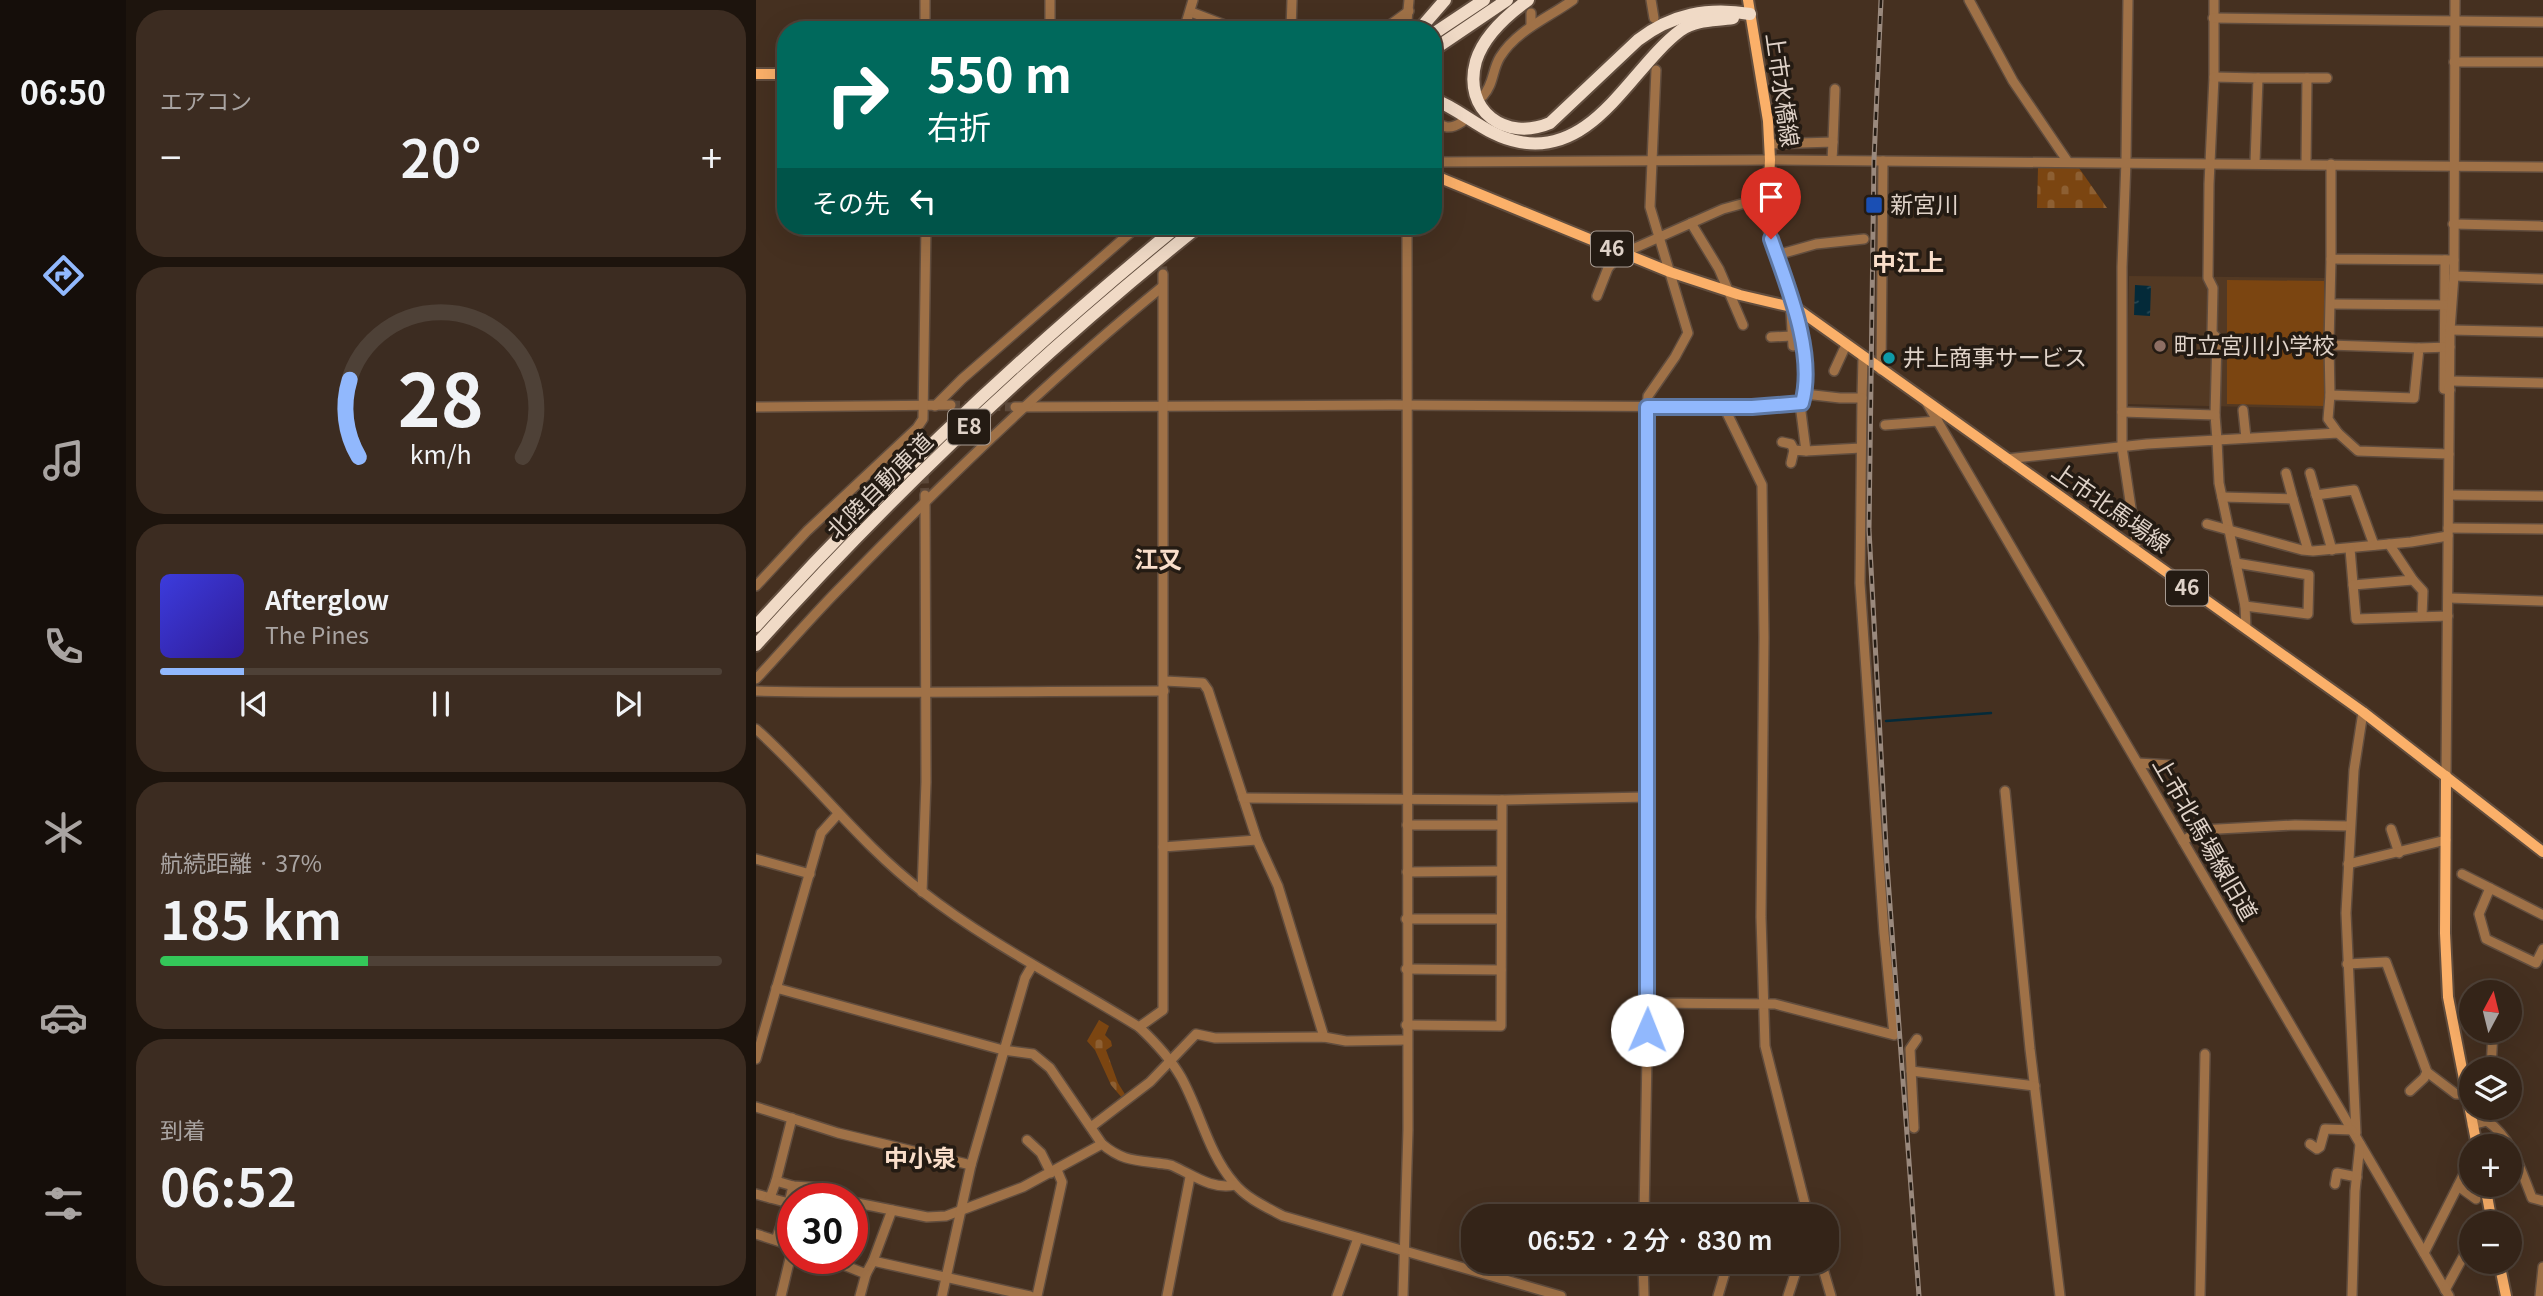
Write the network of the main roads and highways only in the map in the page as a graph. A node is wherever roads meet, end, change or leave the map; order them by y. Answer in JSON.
{"nodes":[{"id":1,"x":1445,"y":0,"type":"edge"},
{"id":2,"x":1484,"y":0,"type":"edge"},
{"id":3,"x":1507,"y":0,"type":"edge"},
{"id":4,"x":1748,"y":0,"type":"edge"},
{"id":5,"x":1530,"y":6,"type":"edge"},
{"id":6,"x":1750,"y":14,"type":"junction"},
{"id":7,"x":1427,"y":21,"type":"edge"},
{"id":8,"x":1442,"y":28,"type":"edge"},
{"id":9,"x":1442,"y":44,"type":"edge"},
{"id":10,"x":756,"y":74,"type":"edge"},
{"id":11,"x":777,"y":74,"type":"edge"},
{"id":12,"x":1442,"y":104,"type":"edge"},
{"id":13,"x":1442,"y":179,"type":"edge"},
{"id":14,"x":1167,"y":235,"type":"edge"},
{"id":15,"x":1188,"y":235,"type":"edge"},
{"id":16,"x":1796,"y":308,"type":"junction"},
{"id":17,"x":756,"y":626,"type":"edge"},
{"id":18,"x":756,"y":645,"type":"edge"},
{"id":19,"x":2446,"y":776,"type":"junction"},
{"id":20,"x":2543,"y":852,"type":"edge"},
{"id":21,"x":2475,"y":1134,"type":"edge"},
{"id":22,"x":2502,"y":1274,"type":"edge"},
{"id":23,"x":2506,"y":1296,"type":"edge"}],
"edges":[{"from":1,"to":7,"type":"highway"},
{"from":2,"to":8,"type":"highway"},
{"from":3,"to":9,"type":"highway"},
{"from":4,"to":6,"type":"main road","name":"上市水橋線"},
{"from":5,"to":6,"type":"highway"},
{"from":6,"to":12,"type":"highway"},
{"from":6,"to":16,"type":"main road","name":"上市水橋線"},
{"from":10,"to":11,"type":"main road"},
{"from":13,"to":16,"type":"main road","name":"上市北馬場線","number":"46"},
{"from":14,"to":17,"type":"highway","name":"北陸自動車道","number":"E8"},
{"from":15,"to":18,"type":"highway","name":"北陸自動車道","number":"E8"},
{"from":16,"to":19,"type":"main road","name":"上市北馬場線","number":"46"},
{"from":19,"to":20,"type":"main road"},
{"from":19,"to":21,"type":"main road"},
{"from":22,"to":23,"type":"main road"}]}
